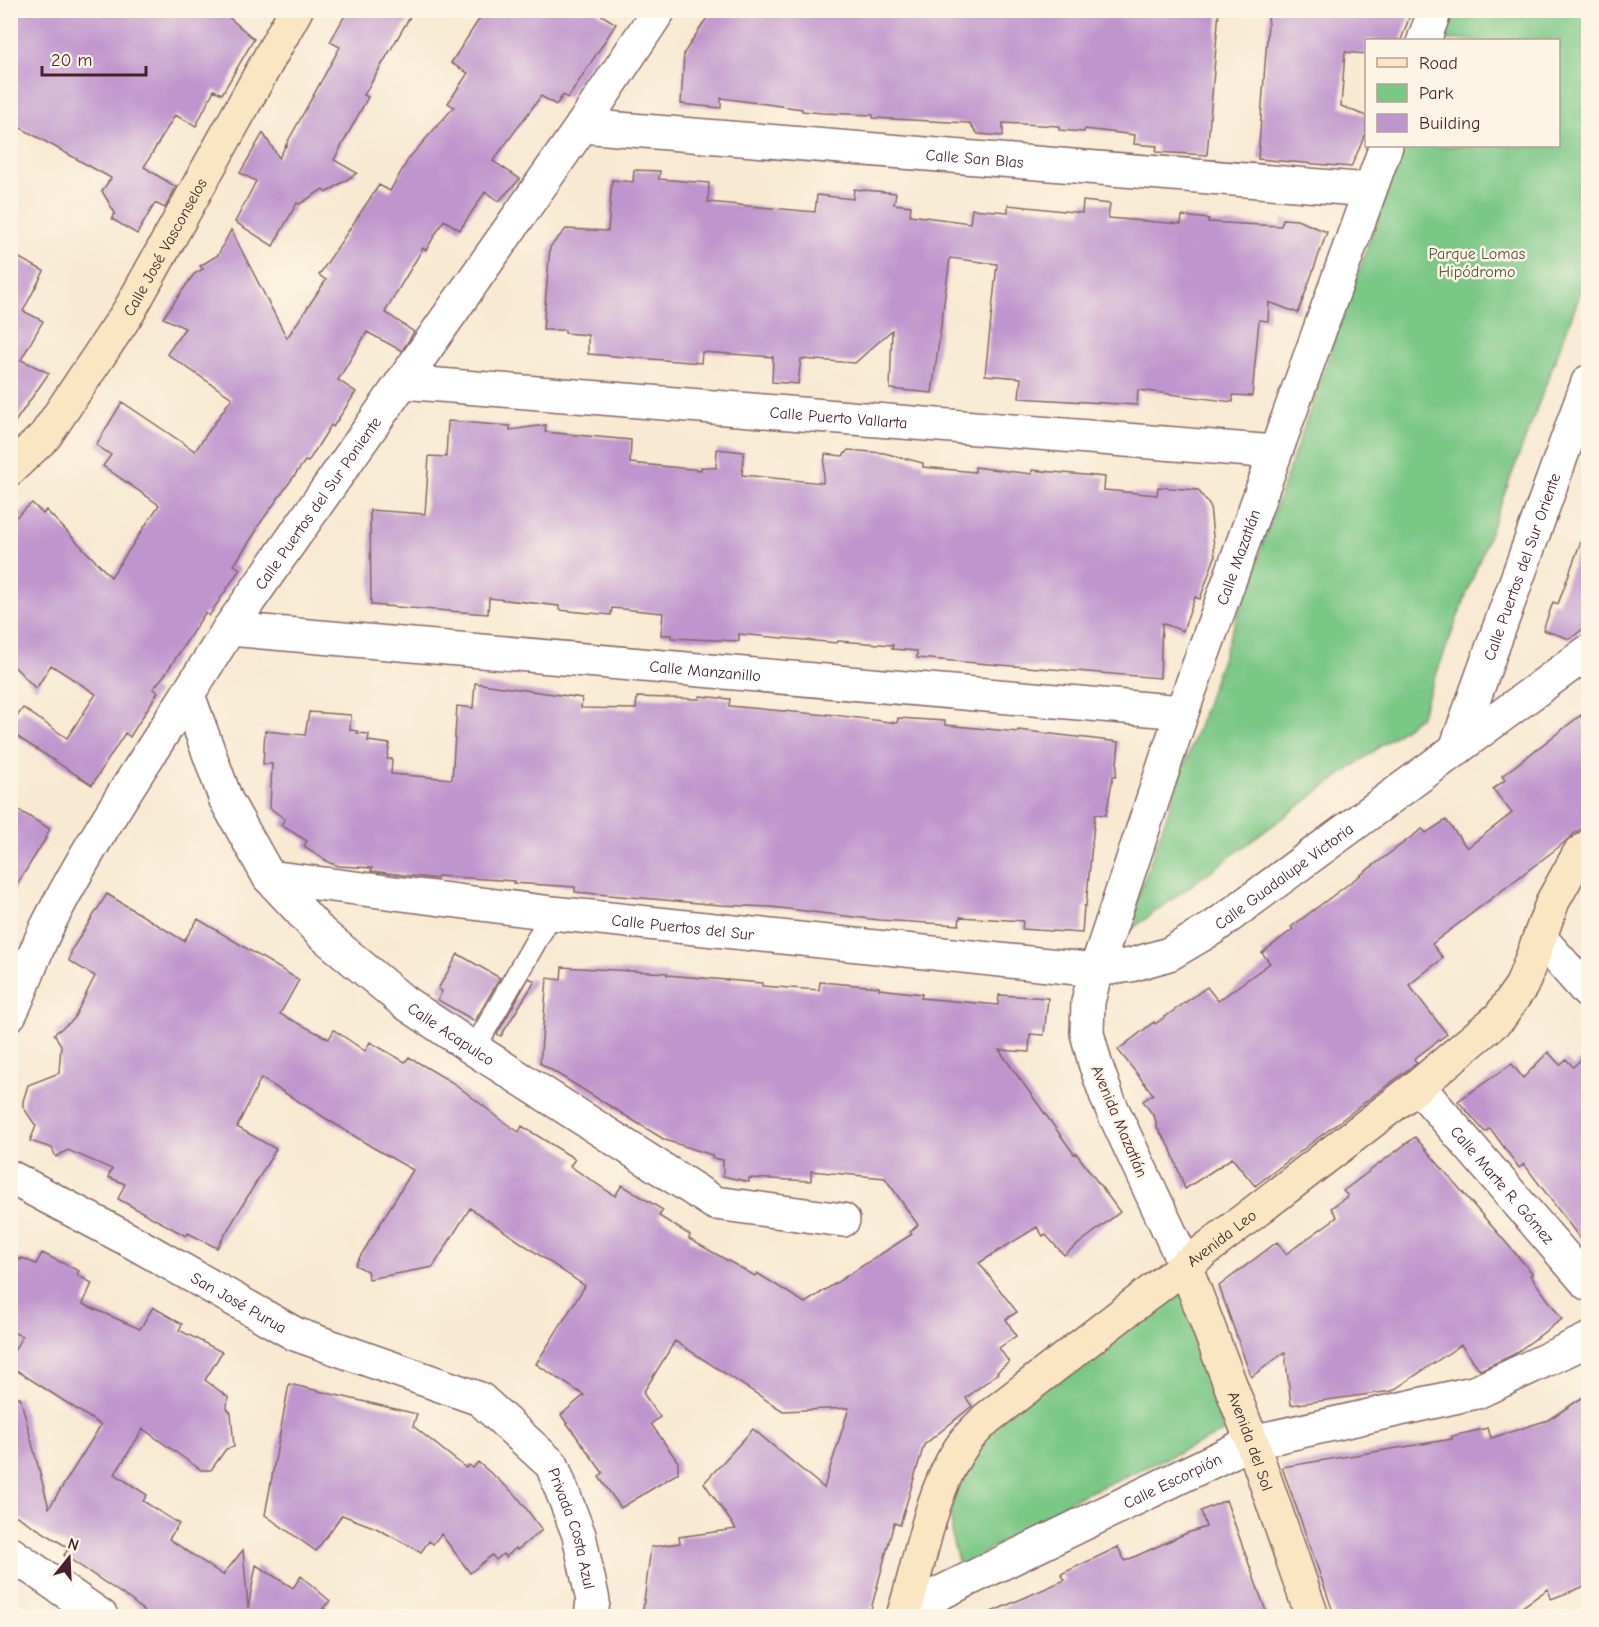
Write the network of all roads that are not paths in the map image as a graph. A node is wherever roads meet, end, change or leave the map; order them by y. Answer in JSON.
{"nodes":[{"id":1,"x":296,"y":10,"type":"edge"},
{"id":2,"x":659,"y":10,"type":"edge"},
{"id":3,"x":1435,"y":10,"type":"edge"},
{"id":4,"x":1424,"y":39,"type":"edge"},
{"id":5,"x":582,"y":126,"type":"junction"},
{"id":6,"x":1386,"y":147,"type":"edge"},
{"id":7,"x":1369,"y":190,"type":"junction"},
{"id":8,"x":402,"y":382,"type":"junction"},
{"id":9,"x":1588,"y":382,"type":"edge"},
{"id":10,"x":1275,"y":452,"type":"junction"},
{"id":11,"x":10,"y":469,"type":"edge"},
{"id":12,"x":229,"y":628,"type":"junction"},
{"id":13,"x":1588,"y":652,"type":"edge"},
{"id":14,"x":188,"y":695,"type":"junction"},
{"id":15,"x":1182,"y":712,"type":"junction"},
{"id":16,"x":1455,"y":751,"type":"junction"},
{"id":17,"x":1588,"y":847,"type":"edge"},
{"id":18,"x":269,"y":877,"type":"junction"},
{"id":19,"x":552,"y":913,"type":"junction"},
{"id":20,"x":1540,"y":938,"type":"junction"},
{"id":21,"x":1096,"y":970,"type":"junction"},
{"id":22,"x":1588,"y":992,"type":"edge"},
{"id":23,"x":10,"y":1014,"type":"edge"},
{"id":24,"x":474,"y":1049,"type":"junction"},
{"id":25,"x":1418,"y":1086,"type":"junction"},
{"id":26,"x":10,"y":1177,"type":"edge"},
{"id":27,"x":843,"y":1220,"type":"dead end"},
{"id":28,"x":1185,"y":1265,"type":"junction"},
{"id":29,"x":1588,"y":1284,"type":"edge"},
{"id":30,"x":1588,"y":1340,"type":"edge"},
{"id":31,"x":480,"y":1399,"type":"joint"},
{"id":32,"x":1252,"y":1442,"type":"junction"},
{"id":33,"x":10,"y":1552,"type":"edge"},
{"id":34,"x":904,"y":1614,"type":"edge"},
{"id":35,"x":101,"y":1617,"type":"edge"},
{"id":36,"x":591,"y":1617,"type":"edge"},
{"id":37,"x":1312,"y":1617,"type":"edge"}],
"edges":[{"from":1,"to":11,"type":"street","name":"Calle José Vasconselos"},
{"from":2,"to":5,"type":"street","name":"Calle Puertos del Sur Poniente"},
{"from":3,"to":4,"type":"street"},
{"from":5,"to":7,"type":"street","name":"Calle San Blas"},
{"from":5,"to":8,"type":"street","name":"Calle Puertos del Sur Poniente"},
{"from":6,"to":7,"type":"street","name":"Calle Mazatlán"},
{"from":7,"to":10,"type":"street","name":"Calle Mazatlán"},
{"from":8,"to":10,"type":"street","name":"Calle Puerto Vallarta"},
{"from":8,"to":12,"type":"street","name":"Calle Puertos del Sur Poniente"},
{"from":9,"to":16,"type":"street","name":"Calle Puertos del Sur Oriente"},
{"from":10,"to":15,"type":"street","name":"Calle Mazatlán"},
{"from":12,"to":14,"type":"street","name":"Calle Puertos del Sur Poniente"},
{"from":12,"to":15,"type":"street","name":"Calle Manzanillo"},
{"from":13,"to":16,"type":"street","name":"Calle Guadalupe Victoria"},
{"from":14,"to":18,"type":"street","name":"Calle Acapulco"},
{"from":14,"to":23,"type":"street","name":"Calle Puertos del Sur Poniente"},
{"from":15,"to":21,"type":"street","name":"Calle Mazatlán"},
{"from":16,"to":21,"type":"street","name":"Calle Guadalupe Victoria"},
{"from":17,"to":20,"type":"street","name":"Avenida Leo"},
{"from":18,"to":19,"type":"street","name":"Calle Puertos del Sur"},
{"from":18,"to":24,"type":"street","name":"Calle Acapulco"},
{"from":19,"to":21,"type":"street","name":"Calle Puertos del Sur"},
{"from":19,"to":24,"type":"lane"},
{"from":20,"to":22,"type":"street"},
{"from":20,"to":25,"type":"street","name":"Avenida Leo"},
{"from":21,"to":28,"type":"street","name":"Avenida Mazatlán"},
{"from":24,"to":27,"type":"street","name":"Calle Acapulco"},
{"from":25,"to":28,"type":"street","name":"Avenida Leo"},
{"from":25,"to":29,"type":"street","name":"Calle Marte R. Gómez"},
{"from":26,"to":31,"type":"street","name":"San José Purua"},
{"from":28,"to":32,"type":"street","name":"Avenida del Sol"},
{"from":28,"to":34,"type":"street","name":"Avenida Leo"},
{"from":30,"to":32,"type":"street","name":"Calle Escorpión"},
{"from":31,"to":36,"type":"street","name":"Privada Costa Azul"},
{"from":32,"to":34,"type":"street","name":"Calle Escorpión"},
{"from":32,"to":37,"type":"street","name":"Avenida del Sol"},
{"from":33,"to":35,"type":"street"}]}
